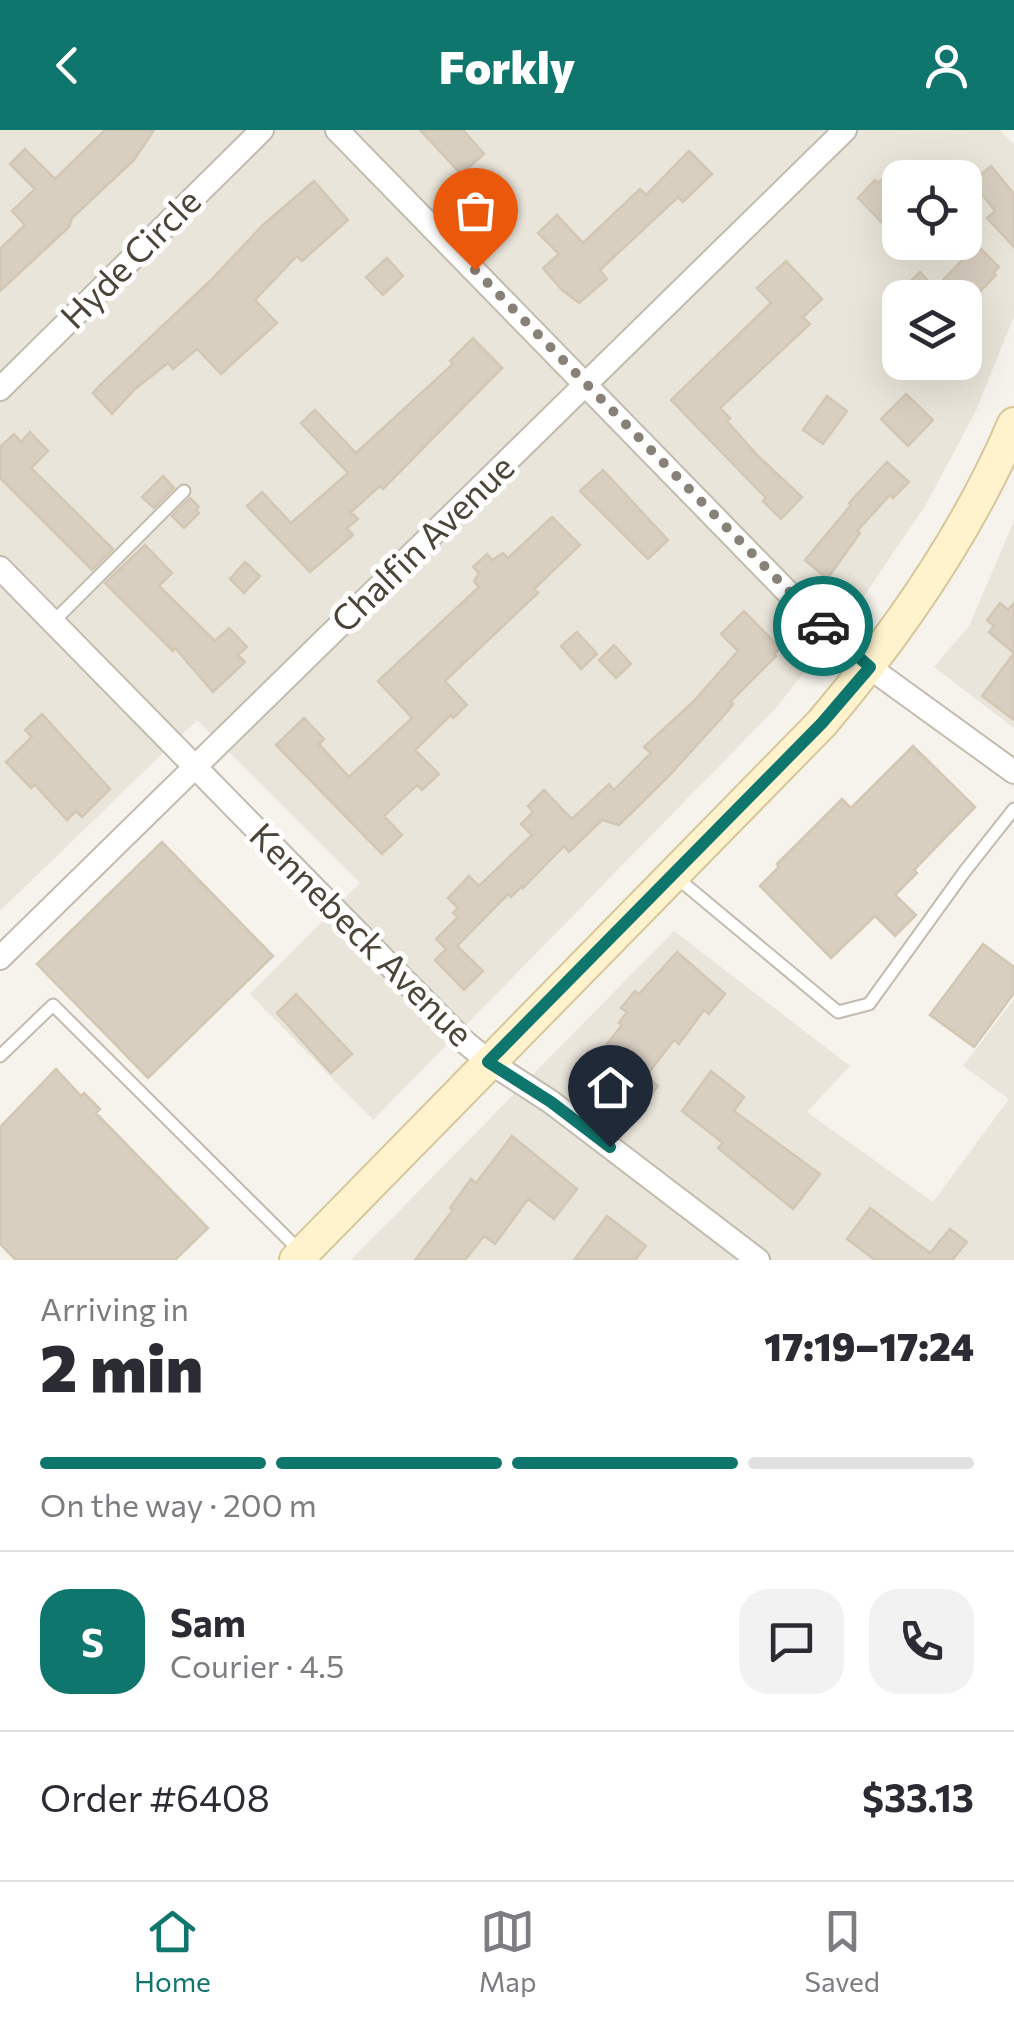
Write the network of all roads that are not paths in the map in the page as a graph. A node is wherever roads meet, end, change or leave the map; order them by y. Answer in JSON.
{"nodes":[{"id":1,"x":262,"y":130,"type":"edge"},
{"id":2,"x":338,"y":130,"type":"edge"},
{"id":3,"x":845,"y":130,"type":"edge"},
{"id":4,"x":585,"y":384,"type":"junction"},
{"id":5,"x":0,"y":388,"type":"edge"},
{"id":6,"x":1014,"y":424,"type":"edge"},
{"id":7,"x":184,"y":491,"type":"dead end"},
{"id":8,"x":0,"y":568,"type":"edge"},
{"id":9,"x":53,"y":622,"type":"junction"},
{"id":10,"x":870,"y":667,"type":"junction"},
{"id":11,"x":194,"y":768,"type":"junction"},
{"id":12,"x":1014,"y":772,"type":"edge"},
{"id":13,"x":1014,"y":810,"type":"edge"},
{"id":14,"x":672,"y":874,"type":"junction"},
{"id":15,"x":0,"y":958,"type":"edge"},
{"id":16,"x":0,"y":1056,"type":"edge"},
{"id":17,"x":488,"y":1062,"type":"junction"},
{"id":18,"x":299,"y":1257,"type":"edge"},
{"id":19,"x":758,"y":1260,"type":"edge"}],
"edges":[{"from":1,"to":5,"type":"street","name":"Hyde Circle"},
{"from":2,"to":4,"type":"street"},
{"from":3,"to":4,"type":"street","name":"Chalfin Avenue"},
{"from":4,"to":10,"type":"street"},
{"from":4,"to":11,"type":"street","name":"Chalfin Avenue"},
{"from":6,"to":10,"type":"main road"},
{"from":7,"to":9,"type":"lane"},
{"from":8,"to":9,"type":"street","name":"Kennebeck Avenue"},
{"from":9,"to":11,"type":"street","name":"Kennebeck Avenue"},
{"from":10,"to":12,"type":"street"},
{"from":10,"to":14,"type":"main road"},
{"from":11,"to":15,"type":"street","name":"Chalfin Avenue"},
{"from":11,"to":17,"type":"street","name":"Kennebeck Avenue"},
{"from":13,"to":14,"type":"lane"},
{"from":14,"to":17,"type":"main road"},
{"from":16,"to":18,"type":"lane"},
{"from":17,"to":18,"type":"main road"},
{"from":17,"to":19,"type":"street","name":"Kennebeck Avenue"}]}
